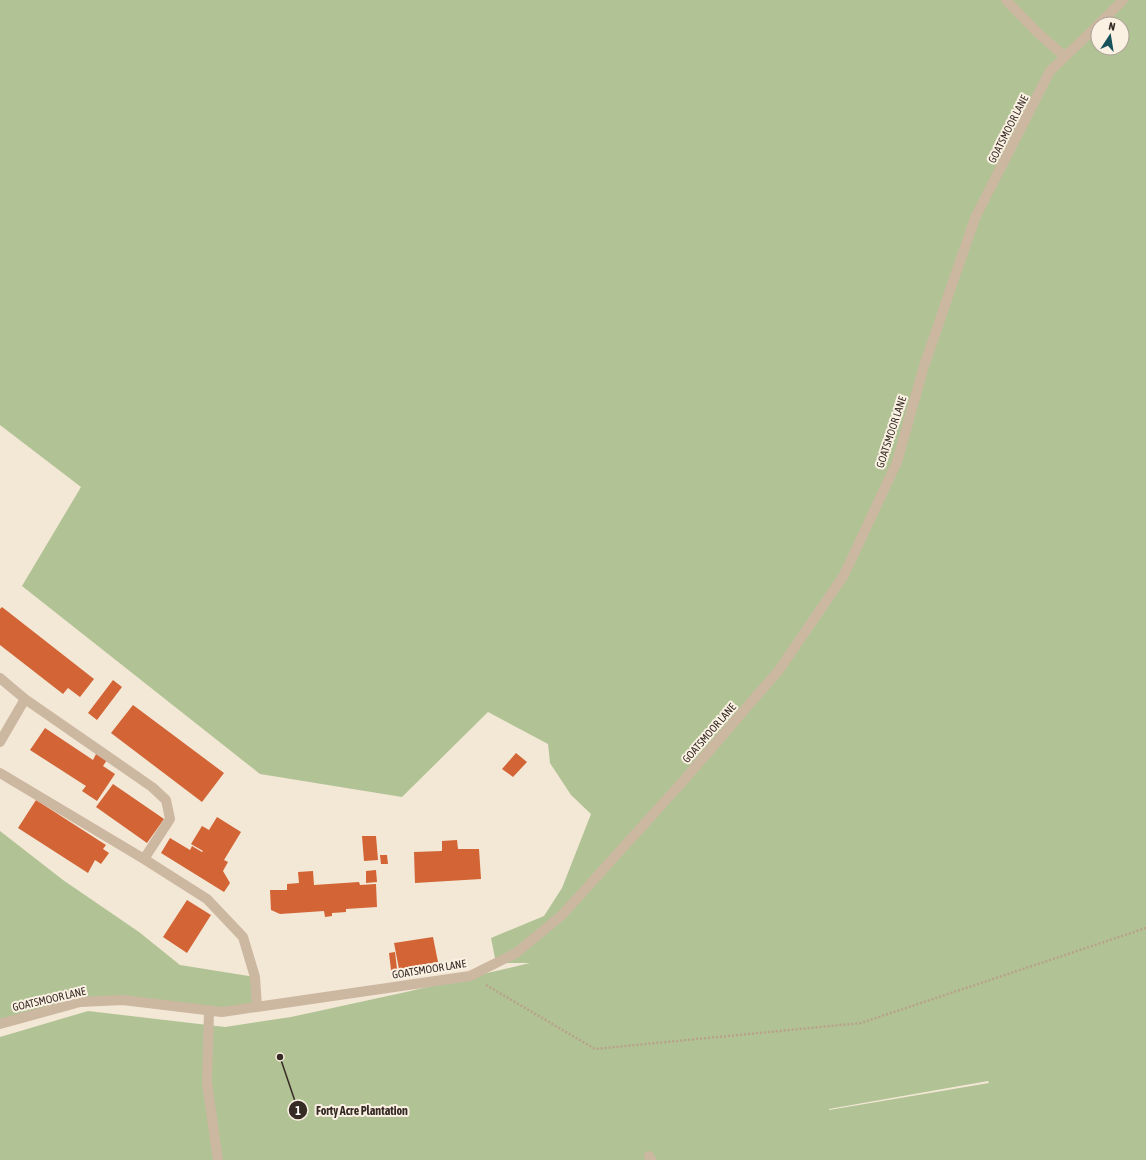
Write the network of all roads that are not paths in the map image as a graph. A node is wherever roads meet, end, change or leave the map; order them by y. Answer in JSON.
{"nodes":[{"id":1,"x":1006,"y":0,"type":"edge"},
{"id":2,"x":1123,"y":0,"type":"edge"},
{"id":3,"x":1106,"y":16,"type":"edge"},
{"id":4,"x":1090,"y":32,"type":"edge"},
{"id":5,"x":1065,"y":57,"type":"junction"},
{"id":6,"x":0,"y":678,"type":"edge"},
{"id":7,"x":25,"y":699,"type":"junction"},
{"id":8,"x":0,"y":742,"type":"edge"},
{"id":9,"x":0,"y":773,"type":"edge"},
{"id":10,"x":144,"y":859,"type":"junction"},
{"id":11,"x":257,"y":1007,"type":"junction"},
{"id":12,"x":210,"y":1010,"type":"junction"},
{"id":13,"x":0,"y":1024,"type":"edge"},
{"id":14,"x":218,"y":1160,"type":"edge"}],
"edges":[{"from":1,"to":5,"type":"street"},
{"from":2,"to":3,"type":"street","name":"GOATSMOOR LANE"},
{"from":4,"to":5,"type":"street","name":"GOATSMOOR LANE"},
{"from":5,"to":11,"type":"street","name":"GOATSMOOR LANE"},
{"from":6,"to":7,"type":"street"},
{"from":7,"to":8,"type":"street"},
{"from":7,"to":10,"type":"street"},
{"from":9,"to":10,"type":"street"},
{"from":10,"to":11,"type":"street"},
{"from":11,"to":12,"type":"street","name":"GOATSMOOR LANE"},
{"from":12,"to":13,"type":"street","name":"GOATSMOOR LANE"},
{"from":12,"to":14,"type":"street"}]}
